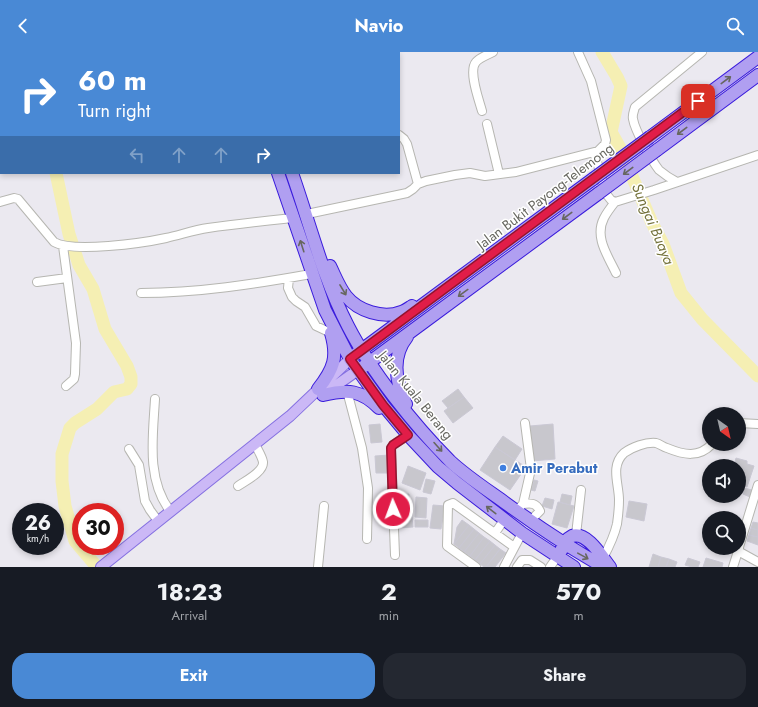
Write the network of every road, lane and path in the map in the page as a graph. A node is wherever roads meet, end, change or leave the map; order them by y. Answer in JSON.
{"nodes":[{"id":1,"x":493,"y":52,"type":"edge"},
{"id":2,"x":578,"y":52,"type":"edge"},
{"id":3,"x":702,"y":52,"type":"edge"},
{"id":4,"x":758,"y":57,"type":"edge"},
{"id":5,"x":758,"y":75,"type":"edge"},
{"id":6,"x":482,"y":111,"type":"dead end"},
{"id":7,"x":487,"y":124,"type":"dead end"},
{"id":8,"x":400,"y":136,"type":"edge"},
{"id":9,"x":594,"y":152,"type":"junction"},
{"id":10,"x":758,"y":155,"type":"edge"},
{"id":11,"x":278,"y":174,"type":"edge"},
{"id":12,"x":292,"y":174,"type":"edge"},
{"id":13,"x":499,"y":174,"type":"junction"},
{"id":14,"x":678,"y":182,"type":"junction"},
{"id":15,"x":418,"y":184,"type":"junction"},
{"id":16,"x":0,"y":202,"type":"edge"},
{"id":17,"x":615,"y":202,"type":"junction"},
{"id":18,"x":306,"y":214,"type":"junction"},
{"id":19,"x":293,"y":218,"type":"junction"},
{"id":20,"x":312,"y":231,"type":"junction"},
{"id":21,"x":66,"y":246,"type":"junction"},
{"id":22,"x":471,"y":270,"type":"junction"},
{"id":23,"x":616,"y":272,"type":"dead end"},
{"id":24,"x":311,"y":274,"type":"junction"},
{"id":25,"x":67,"y":278,"type":"junction"},
{"id":26,"x":289,"y":278,"type":"junction"},
{"id":27,"x":38,"y":282,"type":"dead end"},
{"id":28,"x":141,"y":293,"type":"dead end"},
{"id":29,"x":325,"y":310,"type":"junction"},
{"id":30,"x":413,"y":330,"type":"junction"},
{"id":31,"x":331,"y":333,"type":"junction"},
{"id":32,"x":362,"y":350,"type":"junction"},
{"id":33,"x":350,"y":359,"type":"junction"},
{"id":34,"x":370,"y":362,"type":"junction"},
{"id":35,"x":358,"y":370,"type":"junction"},
{"id":36,"x":66,"y":386,"type":"dead end"},
{"id":37,"x":347,"y":391,"type":"junction"},
{"id":38,"x":321,"y":392,"type":"junction"},
{"id":39,"x":155,"y":399,"type":"dead end"},
{"id":40,"x":746,"y":423,"type":"edge"},
{"id":41,"x":525,"y":424,"type":"dead end"},
{"id":42,"x":758,"y":424,"type":"edge"},
{"id":43,"x":419,"y":426,"type":"junction"},
{"id":44,"x":408,"y":435,"type":"junction"},
{"id":45,"x":255,"y":444,"type":"junction"},
{"id":46,"x":129,"y":449,"type":"dead end"},
{"id":47,"x":703,"y":451,"type":"edge"},
{"id":48,"x":758,"y":485,"type":"edge"},
{"id":49,"x":238,"y":486,"type":"dead end"},
{"id":50,"x":581,"y":490,"type":"dead end"},
{"id":51,"x":324,"y":506,"type":"dead end"},
{"id":52,"x":520,"y":507,"type":"junction"},
{"id":53,"x":170,"y":510,"type":"junction"},
{"id":54,"x":504,"y":520,"type":"junction"},
{"id":55,"x":158,"y":521,"type":"junction"},
{"id":56,"x":530,"y":521,"type":"junction"},
{"id":57,"x":746,"y":523,"type":"edge"},
{"id":58,"x":494,"y":533,"type":"junction"},
{"id":59,"x":522,"y":533,"type":"junction"},
{"id":60,"x":576,"y":535,"type":"junction"},
{"id":61,"x":367,"y":539,"type":"dead end"},
{"id":62,"x":564,"y":543,"type":"junction"},
{"id":63,"x":513,"y":549,"type":"junction"},
{"id":64,"x":746,"y":554,"type":"edge"},
{"id":65,"x":395,"y":555,"type":"dead end"},
{"id":66,"x":736,"y":555,"type":"edge"},
{"id":67,"x":522,"y":560,"type":"junction"},
{"id":68,"x":758,"y":562,"type":"edge"},
{"id":69,"x":562,"y":563,"type":"edge"},
{"id":70,"x":605,"y":564,"type":"edge"},
{"id":71,"x":102,"y":566,"type":"edge"},
{"id":72,"x":318,"y":567,"type":"edge"},
{"id":73,"x":476,"y":567,"type":"edge"},
{"id":74,"x":504,"y":567,"type":"edge"},
{"id":75,"x":517,"y":567,"type":"edge"},
{"id":76,"x":541,"y":567,"type":"edge"},
{"id":77,"x":733,"y":567,"type":"edge"}],
"edges":[{"from":1,"to":6,"type":"street"},
{"from":2,"to":9,"type":"street"},
{"from":3,"to":14,"type":"street"},
{"from":22,"to":4,"type":"highway","name":"Jalan Bukit Payong-Telemong","one_way":true,"bridge":true},
{"from":5,"to":30,"type":"highway","name":"Jalan Bukit Payong-Telemong","one_way":true,"bridge":true},
{"from":7,"to":13,"type":"street"},
{"from":8,"to":15,"type":"street"},
{"from":9,"to":13,"type":"street"},
{"from":9,"to":17,"type":"street"},
{"from":10,"to":14,"type":"street"},
{"from":11,"to":19,"type":"highway","name":"Jalan Kuala Berang"},
{"from":12,"to":18,"type":"highway","name":"Jalan Kuala Berang"},
{"from":13,"to":15,"type":"street"},
{"from":14,"to":17,"type":"street"},
{"from":15,"to":18,"type":"street"},
{"from":16,"to":21,"type":"street"},
{"from":17,"to":23,"type":"street"},
{"from":18,"to":20,"type":"highway","name":"Jalan Kuala Berang"},
{"from":19,"to":21,"type":"street"},
{"from":24,"to":19,"type":"highway","name":"Jalan Kuala Berang","one_way":true},
{"from":20,"to":22,"type":"highway","one_way":true},
{"from":20,"to":32,"type":"highway","name":"Jalan Kuala Berang"},
{"from":21,"to":25,"type":"street"},
{"from":22,"to":32,"type":"highway","name":"Jalan Bukit Payong-Telemong"},
{"from":24,"to":26,"type":"street"},
{"from":24,"to":29,"type":"highway","name":"Jalan Kuala Berang"},
{"from":25,"to":27,"type":"street"},
{"from":25,"to":36,"type":"street"},
{"from":26,"to":28,"type":"street"},
{"from":26,"to":31,"type":"street"},
{"from":29,"to":31,"type":"highway"},
{"from":29,"to":33,"type":"highway","name":"Jalan Kuala Berang"},
{"from":30,"to":34,"type":"highway","name":"Jalan Bukit Payong-Telemong"},
{"from":30,"to":43,"type":"highway"},
{"from":31,"to":38,"type":"highway"},
{"from":32,"to":33,"type":"highway","name":"Jalan Bukit Payong-Telemong"},
{"from":32,"to":34,"type":"highway","name":"Jalan Kuala Berang"},
{"from":33,"to":35,"type":"highway","name":"Jalan Kuala Berang"},
{"from":33,"to":38,"type":"main road"},
{"from":34,"to":35,"type":"highway","name":"Jalan Bukit Payong-Telemong"},
{"from":34,"to":43,"type":"highway","name":"Jalan Kuala Berang"},
{"from":35,"to":38,"type":"main road"},
{"from":35,"to":44,"type":"highway","name":"Jalan Kuala Berang"},
{"from":37,"to":38,"type":"highway"},
{"from":37,"to":44,"type":"highway"},
{"from":37,"to":61,"type":"street"},
{"from":38,"to":45,"type":"main road"},
{"from":39,"to":53,"type":"street"},
{"from":40,"to":42,"type":"street"},
{"from":41,"to":52,"type":"street"},
{"from":43,"to":52,"type":"highway","name":"Jalan Kuala Berang","one_way":true},
{"from":54,"to":44,"type":"highway","name":"Jalan Kuala Berang","one_way":true},
{"from":44,"to":65,"type":"street"},
{"from":45,"to":49,"type":"street"},
{"from":45,"to":53,"type":"main road"},
{"from":46,"to":55,"type":"street"},
{"from":47,"to":70,"type":"street"},
{"from":48,"to":57,"type":"street"},
{"from":50,"to":60,"type":"street"},
{"from":51,"to":72,"type":"street"},
{"from":52,"to":56,"type":"highway","name":"Jalan Kuala Berang"},
{"from":52,"to":56,"type":"street"},
{"from":53,"to":55,"type":"main road"},
{"from":54,"to":58,"type":"street"},
{"from":54,"to":59,"type":"highway","name":"Jalan Kuala Berang"},
{"from":55,"to":71,"type":"main road"},
{"from":56,"to":62,"type":"highway","name":"Jalan Kuala Berang"},
{"from":58,"to":63,"type":"street"},
{"from":58,"to":73,"type":"street"},
{"from":59,"to":63,"type":"street"},
{"from":59,"to":69,"type":"highway","name":"Jalan Kuala Berang"},
{"from":60,"to":62,"type":"highway"},
{"from":60,"to":70,"type":"highway"},
{"from":62,"to":69,"type":"highway"},
{"from":62,"to":70,"type":"highway","name":"Jalan Kuala Berang","one_way":true},
{"from":63,"to":67,"type":"street"},
{"from":63,"to":74,"type":"street"},
{"from":64,"to":68,"type":"street"},
{"from":66,"to":77,"type":"street"},
{"from":67,"to":75,"type":"street"},
{"from":67,"to":76,"type":"street"}]}
